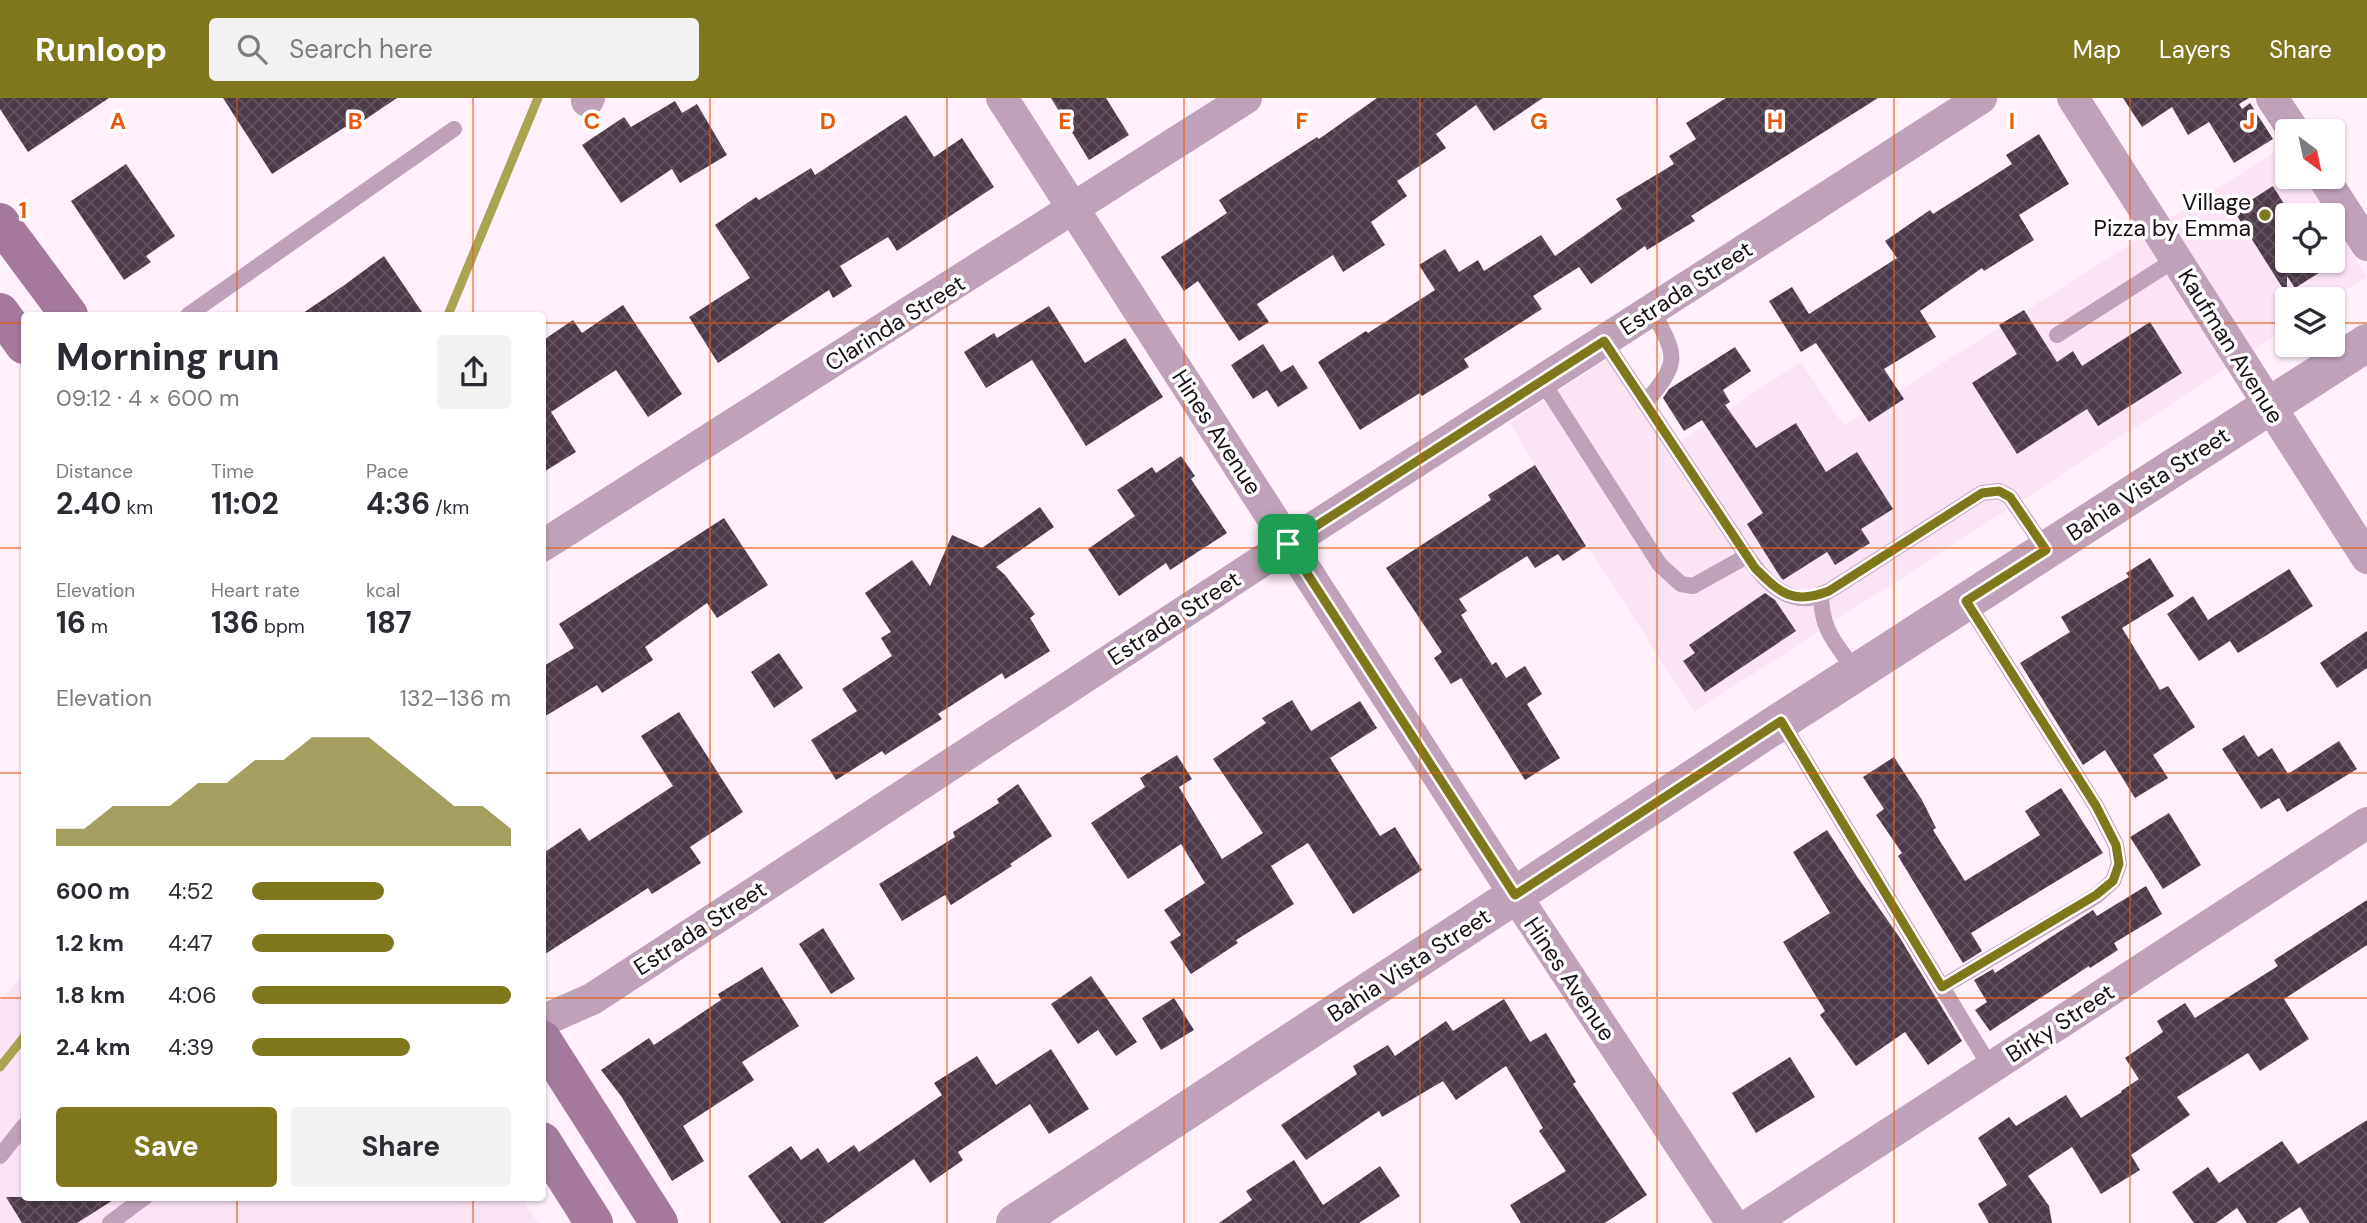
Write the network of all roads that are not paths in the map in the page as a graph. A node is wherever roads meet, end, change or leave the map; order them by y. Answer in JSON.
{"nodes":[{"id":1,"x":1002,"y":98,"type":"edge"},
{"id":2,"x":1246,"y":98,"type":"edge"},
{"id":3,"x":1981,"y":98,"type":"edge"},
{"id":4,"x":2073,"y":98,"type":"edge"},
{"id":5,"x":2272,"y":98,"type":"edge"},
{"id":6,"x":2286,"y":119,"type":"edge"},
{"id":7,"x":454,"y":129,"type":"dead end"},
{"id":8,"x":2331,"y":189,"type":"edge"},
{"id":9,"x":1074,"y":209,"type":"junction"},
{"id":10,"x":0,"y":222,"type":"edge"},
{"id":11,"x":2367,"y":245,"type":"edge"},
{"id":12,"x":2176,"y":259,"type":"junction"},
{"id":13,"x":1652,"y":310,"type":"junction"},
{"id":14,"x":0,"y":312,"type":"edge"},
{"id":15,"x":67,"y":312,"type":"edge"},
{"id":16,"x":191,"y":312,"type":"edge"},
{"id":17,"x":2057,"y":335,"type":"dead end"},
{"id":18,"x":21,"y":341,"type":"edge"},
{"id":19,"x":1604,"y":341,"type":"junction"},
{"id":20,"x":2367,"y":343,"type":"edge"},
{"id":21,"x":1542,"y":381,"type":"junction"},
{"id":22,"x":1646,"y":403,"type":"junction"},
{"id":23,"x":2269,"y":405,"type":"junction"},
{"id":24,"x":546,"y":543,"type":"edge"},
{"id":25,"x":1288,"y":544,"type":"junction"},
{"id":26,"x":2046,"y":550,"type":"junction"},
{"id":27,"x":1747,"y":556,"type":"junction"},
{"id":28,"x":2367,"y":558,"type":"edge"},
{"id":29,"x":1821,"y":594,"type":"junction"},
{"id":30,"x":1966,"y":601,"type":"junction"},
{"id":31,"x":1856,"y":672,"type":"junction"},
{"id":32,"x":1781,"y":721,"type":"junction"},
{"id":33,"x":2367,"y":823,"type":"edge"},
{"id":34,"x":1515,"y":895,"type":"junction"},
{"id":35,"x":1942,"y":987,"type":"junction"},
{"id":36,"x":546,"y":1019,"type":"edge"},
{"id":37,"x":546,"y":1045,"type":"edge"},
{"id":38,"x":1991,"y":1068,"type":"junction"},
{"id":39,"x":21,"y":1130,"type":"edge"},
{"id":40,"x":546,"y":1147,"type":"edge"},
{"id":41,"x":0,"y":1156,"type":"edge"},
{"id":42,"x":140,"y":1201,"type":"edge"},
{"id":43,"x":110,"y":1223,"type":"edge"},
{"id":44,"x":594,"y":1223,"type":"edge"},
{"id":45,"x":659,"y":1223,"type":"edge"},
{"id":46,"x":1015,"y":1223,"type":"edge"},
{"id":47,"x":1732,"y":1223,"type":"edge"},
{"id":48,"x":1752,"y":1223,"type":"edge"}],
"edges":[{"from":1,"to":9,"type":"street","name":"Hines Avenue"},
{"from":2,"to":9,"type":"street","name":"Clarinda Street"},
{"from":3,"to":13,"type":"street","name":"Estrada Street"},
{"from":4,"to":12,"type":"street","name":"Kaufman Avenue"},
{"from":5,"to":6,"type":"street"},
{"from":7,"to":16,"type":"lane"},
{"from":8,"to":11,"type":"street"},
{"from":9,"to":24,"type":"street","name":"Clarinda Street"},
{"from":9,"to":25,"type":"street","name":"Hines Avenue"},
{"from":10,"to":15,"type":"main road"},
{"from":12,"to":17,"type":"lane"},
{"from":12,"to":23,"type":"street","name":"Kaufman Avenue"},
{"from":13,"to":19,"type":"street","name":"Estrada Street"},
{"from":13,"to":22,"type":"lane"},
{"from":14,"to":18,"type":"main road"},
{"from":19,"to":21,"type":"street","name":"Estrada Street"},
{"from":19,"to":22,"type":"lane"},
{"from":20,"to":23,"type":"street","name":"Bahia Vista Street"},
{"from":21,"to":25,"type":"street","name":"Estrada Street"},
{"from":21,"to":27,"type":"lane"},
{"from":22,"to":27,"type":"lane"},
{"from":23,"to":26,"type":"street","name":"Bahia Vista Street"},
{"from":23,"to":28,"type":"street","name":"Kaufman Avenue"},
{"from":25,"to":34,"type":"street","name":"Hines Avenue"},
{"from":25,"to":36,"type":"street","name":"Estrada Street"},
{"from":26,"to":29,"type":"lane"},
{"from":26,"to":30,"type":"street","name":"Bahia Vista Street"},
{"from":27,"to":29,"type":"lane"},
{"from":29,"to":31,"type":"lane"},
{"from":30,"to":31,"type":"street","name":"Bahia Vista Street"},
{"from":30,"to":35,"type":"lane"},
{"from":31,"to":32,"type":"street","name":"Bahia Vista Street"},
{"from":32,"to":34,"type":"street","name":"Bahia Vista Street"},
{"from":32,"to":35,"type":"lane"},
{"from":33,"to":38,"type":"street","name":"Birky Street"},
{"from":34,"to":46,"type":"street","name":"Bahia Vista Street"},
{"from":34,"to":47,"type":"street","name":"Hines Avenue"},
{"from":35,"to":38,"type":"lane"},
{"from":37,"to":45,"type":"main road"},
{"from":38,"to":48,"type":"street","name":"Birky Street"},
{"from":39,"to":41,"type":"lane"},
{"from":40,"to":44,"type":"main road"},
{"from":42,"to":43,"type":"lane"}]}
